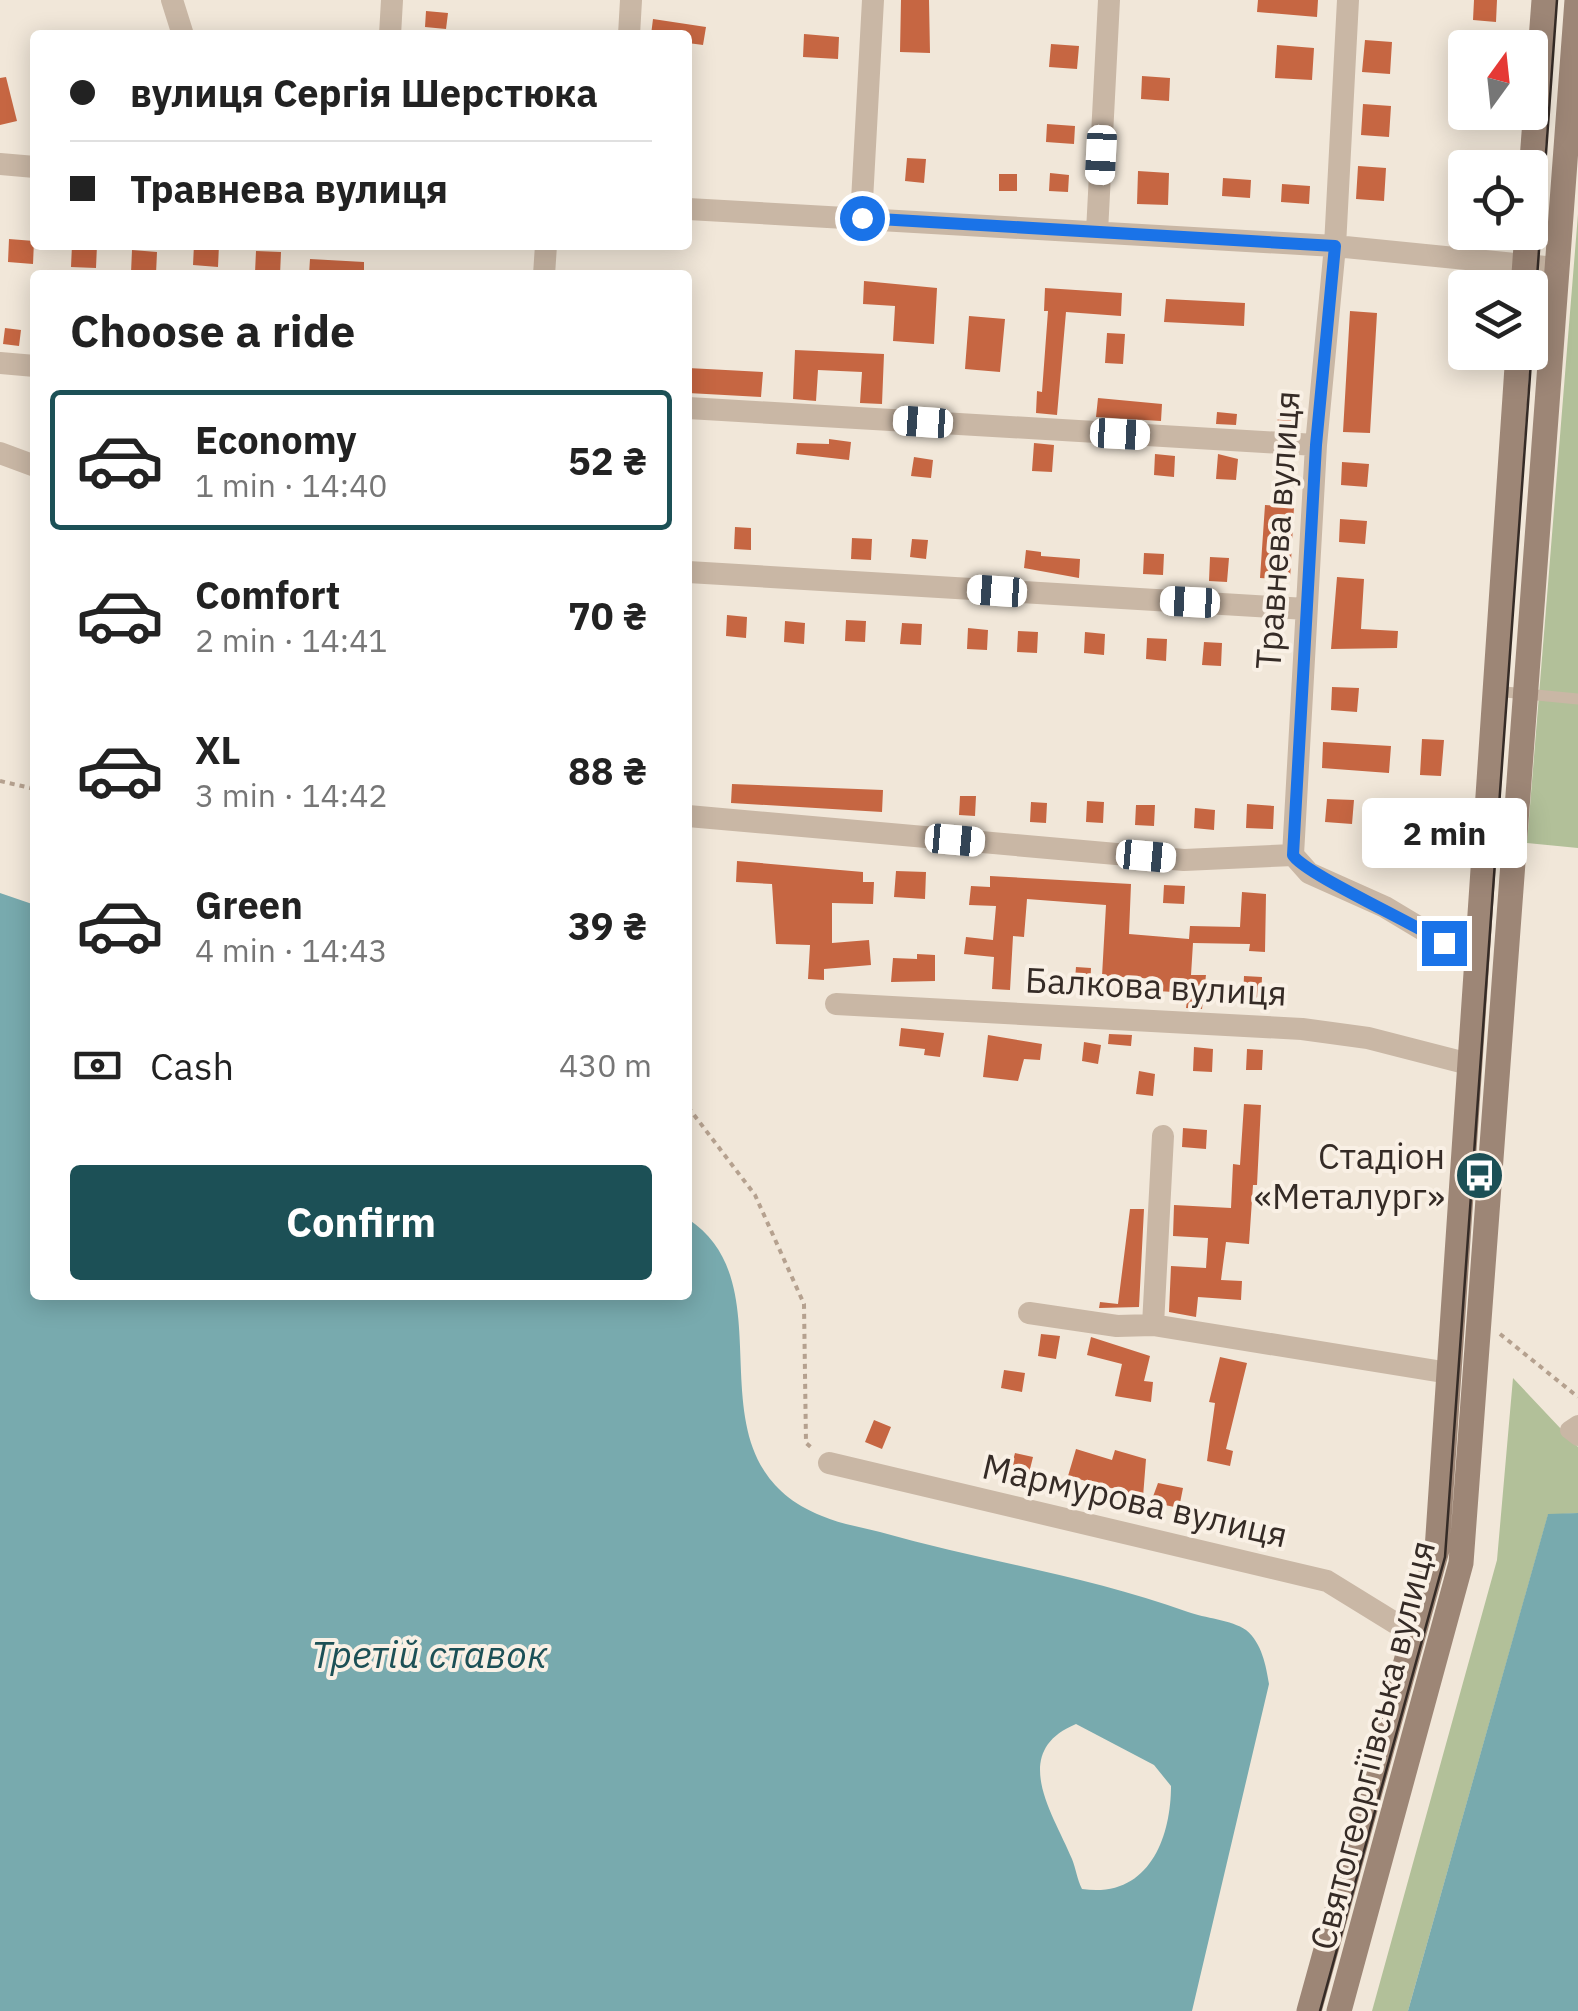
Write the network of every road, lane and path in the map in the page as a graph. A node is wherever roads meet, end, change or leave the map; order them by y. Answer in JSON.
{"nodes":[{"id":1,"x":172,"y":0,"type":"edge"},
{"id":2,"x":392,"y":0,"type":"edge"},
{"id":3,"x":631,"y":0,"type":"edge"},
{"id":4,"x":874,"y":0,"type":"edge"},
{"id":5,"x":1110,"y":0,"type":"edge"},
{"id":6,"x":1348,"y":0,"type":"edge"},
{"id":7,"x":1544,"y":0,"type":"edge"},
{"id":8,"x":1576,"y":0,"type":"edge"},
{"id":9,"x":181,"y":30,"type":"edge"},
{"id":10,"x":390,"y":30,"type":"edge"},
{"id":11,"x":629,"y":30,"type":"edge"},
{"id":12,"x":1533,"y":150,"type":"edge"},
{"id":13,"x":0,"y":164,"type":"edge"},
{"id":14,"x":30,"y":167,"type":"edge"},
{"id":15,"x":692,"y":209,"type":"edge"},
{"id":16,"x":862,"y":218,"type":"junction"},
{"id":17,"x":1097,"y":232,"type":"junction"},
{"id":18,"x":1335,"y":246,"type":"junction"},
{"id":19,"x":1556,"y":268,"type":"junction"},
{"id":20,"x":1481,"y":270,"type":"edge"},
{"id":21,"x":1548,"y":270,"type":"edge"},
{"id":22,"x":0,"y":363,"type":"edge"},
{"id":23,"x":30,"y":366,"type":"edge"},
{"id":24,"x":1517,"y":370,"type":"edge"},
{"id":25,"x":692,"y":408,"type":"edge"},
{"id":26,"x":1316,"y":445,"type":"junction"},
{"id":27,"x":0,"y":452,"type":"edge"},
{"id":28,"x":30,"y":464,"type":"edge"},
{"id":29,"x":692,"y":572,"type":"edge"},
{"id":30,"x":1306,"y":610,"type":"junction"},
{"id":31,"x":1495,"y":691,"type":"junction"},
{"id":32,"x":1528,"y":693,"type":"junction"},
{"id":33,"x":1578,"y":698,"type":"edge"},
{"id":34,"x":0,"y":781,"type":"edge"},
{"id":35,"x":30,"y":788,"type":"edge"},
{"id":36,"x":692,"y":816,"type":"edge"},
{"id":37,"x":1293,"y":855,"type":"junction"},
{"id":38,"x":1478,"y":945,"type":"junction"},
{"id":39,"x":836,"y":1004,"type":"dead end"},
{"id":40,"x":1469,"y":1064,"type":"junction"},
{"id":41,"x":692,"y":1112,"type":"edge"},
{"id":42,"x":1163,"y":1136,"type":"dead end"},
{"id":43,"x":1029,"y":1313,"type":"dead end"},
{"id":44,"x":1152,"y":1325,"type":"junction"},
{"id":45,"x":1515,"y":1346,"type":"dead end"},
{"id":46,"x":1449,"y":1373,"type":"junction"},
{"id":47,"x":1578,"y":1397,"type":"edge"},
{"id":48,"x":1578,"y":1424,"type":"edge"},
{"id":49,"x":1578,"y":1438,"type":"edge"},
{"id":50,"x":829,"y":1463,"type":"joint"},
{"id":51,"x":1413,"y":1634,"type":"junction"},
{"id":52,"x":1309,"y":2011,"type":"edge"},
{"id":53,"x":1340,"y":2011,"type":"edge"}],
"edges":[{"from":1,"to":9,"type":"street"},
{"from":2,"to":10,"type":"street"},
{"from":3,"to":11,"type":"street"},
{"from":4,"to":16,"type":"street"},
{"from":5,"to":17,"type":"street"},
{"from":6,"to":18,"type":"street","name":"Травнева вулиця"},
{"from":7,"to":12,"type":"main road"},
{"from":8,"to":19,"type":"main road","name":"Святогеоргіївська вулиця"},
{"from":13,"to":14,"type":"street"},
{"from":15,"to":16,"type":"street"},
{"from":16,"to":17,"type":"street"},
{"from":17,"to":18,"type":"street"},
{"from":18,"to":20,"type":"street"},
{"from":18,"to":26,"type":"street","name":"Травнева вулиця"},
{"from":19,"to":21,"type":"street"},
{"from":19,"to":32,"type":"main road","name":"Святогеоргіївська вулиця"},
{"from":22,"to":23,"type":"street"},
{"from":24,"to":31,"type":"main road","name":"Святогеоргіївська вулиця"},
{"from":25,"to":26,"type":"street"},
{"from":26,"to":30,"type":"street","name":"Травнева вулиця"},
{"from":27,"to":28,"type":"street"},
{"from":29,"to":30,"type":"street"},
{"from":30,"to":37,"type":"street","name":"Травнева вулиця"},
{"from":31,"to":32,"type":"lane"},
{"from":31,"to":38,"type":"main road","name":"Святогеоргіївська вулиця"},
{"from":32,"to":33,"type":"lane"},
{"from":32,"to":53,"type":"main road","name":"Святогеоргіївська вулиця"},
{"from":34,"to":35,"type":"path"},
{"from":36,"to":37,"type":"street"},
{"from":37,"to":38,"type":"street"},
{"from":38,"to":40,"type":"main road","name":"Святогеоргіївська вулиця"},
{"from":39,"to":40,"type":"street","name":"Балкова вулиця"},
{"from":40,"to":46,"type":"main road","name":"Святогеоргіївська вулиця"},
{"from":41,"to":50,"type":"path"},
{"from":42,"to":44,"type":"street"},
{"from":43,"to":44,"type":"street"},
{"from":44,"to":46,"type":"street"},
{"from":45,"to":47,"type":"path"},
{"from":46,"to":51,"type":"main road","name":"Святогеоргіївська вулиця"},
{"from":48,"to":49,"type":"street"},
{"from":50,"to":51,"type":"street","name":"Мармурова вулиця"},
{"from":51,"to":52,"type":"main road","name":"Святогеоргіївська вулиця"}]}
